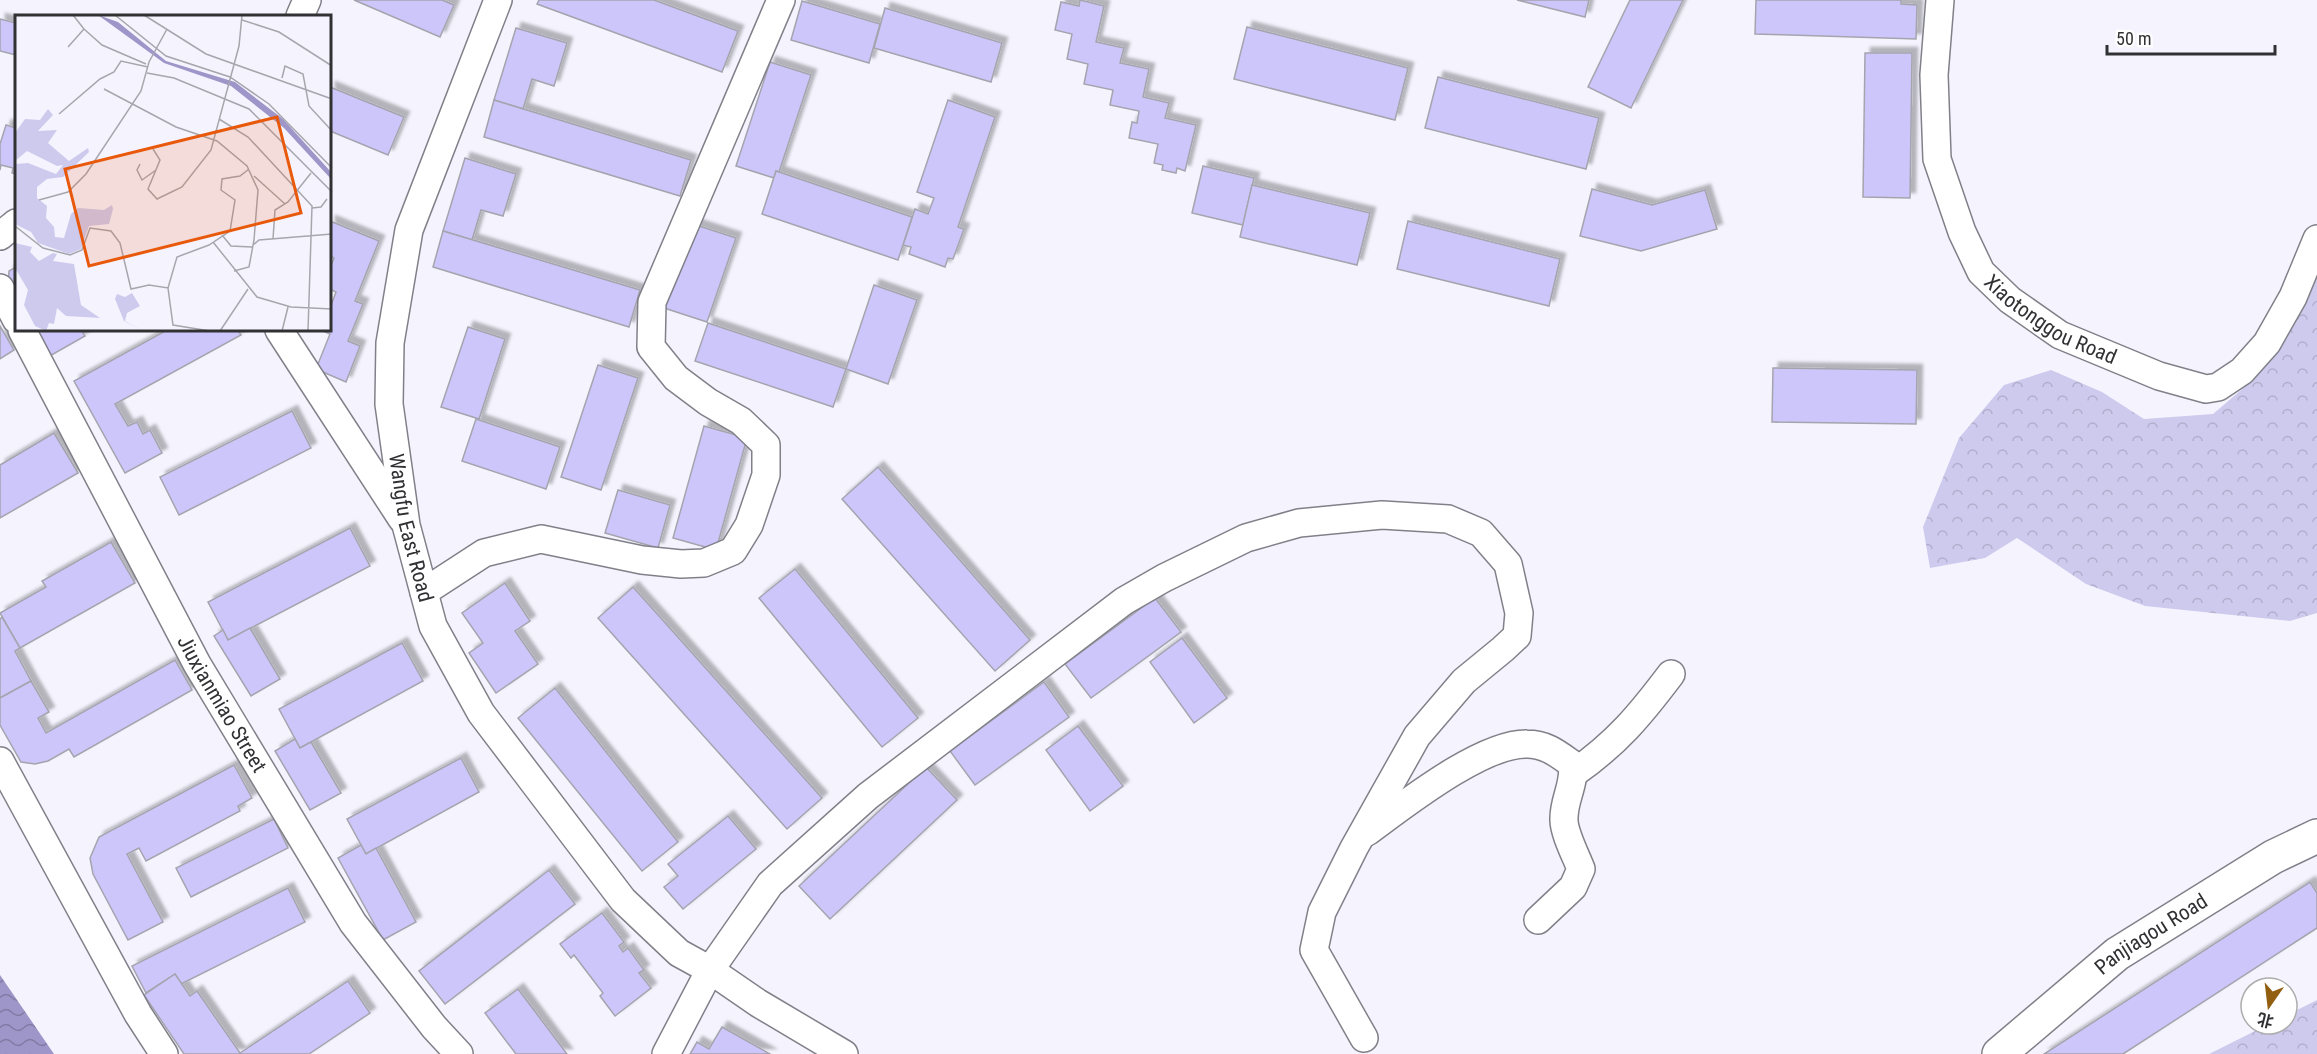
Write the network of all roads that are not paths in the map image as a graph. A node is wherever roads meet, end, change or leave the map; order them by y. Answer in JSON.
{"nodes":[{"id":1,"x":307,"y":0,"type":"edge"},
{"id":2,"x":498,"y":0,"type":"edge"},
{"id":3,"x":781,"y":0,"type":"edge"},
{"id":4,"x":1940,"y":0,"type":"edge"},
{"id":5,"x":300,"y":15,"type":"edge"},
{"id":6,"x":15,"y":225,"type":"edge"},
{"id":7,"x":0,"y":236,"type":"edge"},
{"id":8,"x":2317,"y":239,"type":"edge"},
{"id":9,"x":0,"y":288,"type":"edge"},
{"id":10,"x":15,"y":317,"type":"edge"},
{"id":11,"x":23,"y":332,"type":"edge"},
{"id":12,"x":280,"y":332,"type":"edge"},
{"id":13,"x":406,"y":525,"type":"junction"},
{"id":14,"x":424,"y":592,"type":"junction"},
{"id":15,"x":1671,"y":674,"type":"dead end"},
{"id":16,"x":0,"y":761,"type":"edge"},
{"id":17,"x":1574,"y":773,"type":"junction"},
{"id":18,"x":1361,"y":836,"type":"junction"},
{"id":19,"x":2317,"y":836,"type":"edge"},
{"id":20,"x":1538,"y":920,"type":"dead end"},
{"id":21,"x":710,"y":970,"type":"junction"},
{"id":22,"x":1364,"y":1038,"type":"dead end"},
{"id":23,"x":164,"y":1054,"type":"edge"},
{"id":24,"x":459,"y":1054,"type":"edge"},
{"id":25,"x":666,"y":1054,"type":"edge"},
{"id":26,"x":844,"y":1054,"type":"edge"},
{"id":27,"x":1999,"y":1054,"type":"edge"}],
"edges":[{"from":1,"to":5,"type":"street"},
{"from":2,"to":13,"type":"street","name":"Wangfu East Road"},
{"from":3,"to":14,"type":"street"},
{"from":4,"to":8,"type":"street","name":"Xiaotonggou Road"},
{"from":6,"to":7,"type":"street"},
{"from":9,"to":10,"type":"street"},
{"from":11,"to":24,"type":"street","name":"Jiuxianmiao Street"},
{"from":12,"to":13,"type":"street"},
{"from":13,"to":14,"type":"street","name":"Wangfu East Road"},
{"from":14,"to":21,"type":"street","name":"Wangfu East Road"},
{"from":15,"to":17,"type":"street"},
{"from":16,"to":23,"type":"street"},
{"from":17,"to":18,"type":"street"},
{"from":17,"to":20,"type":"street"},
{"from":18,"to":21,"type":"street"},
{"from":18,"to":22,"type":"street"},
{"from":19,"to":27,"type":"street","name":"Panjiagou Road"},
{"from":21,"to":25,"type":"street"},
{"from":21,"to":26,"type":"street","name":"Wangfu East Road"}]}
